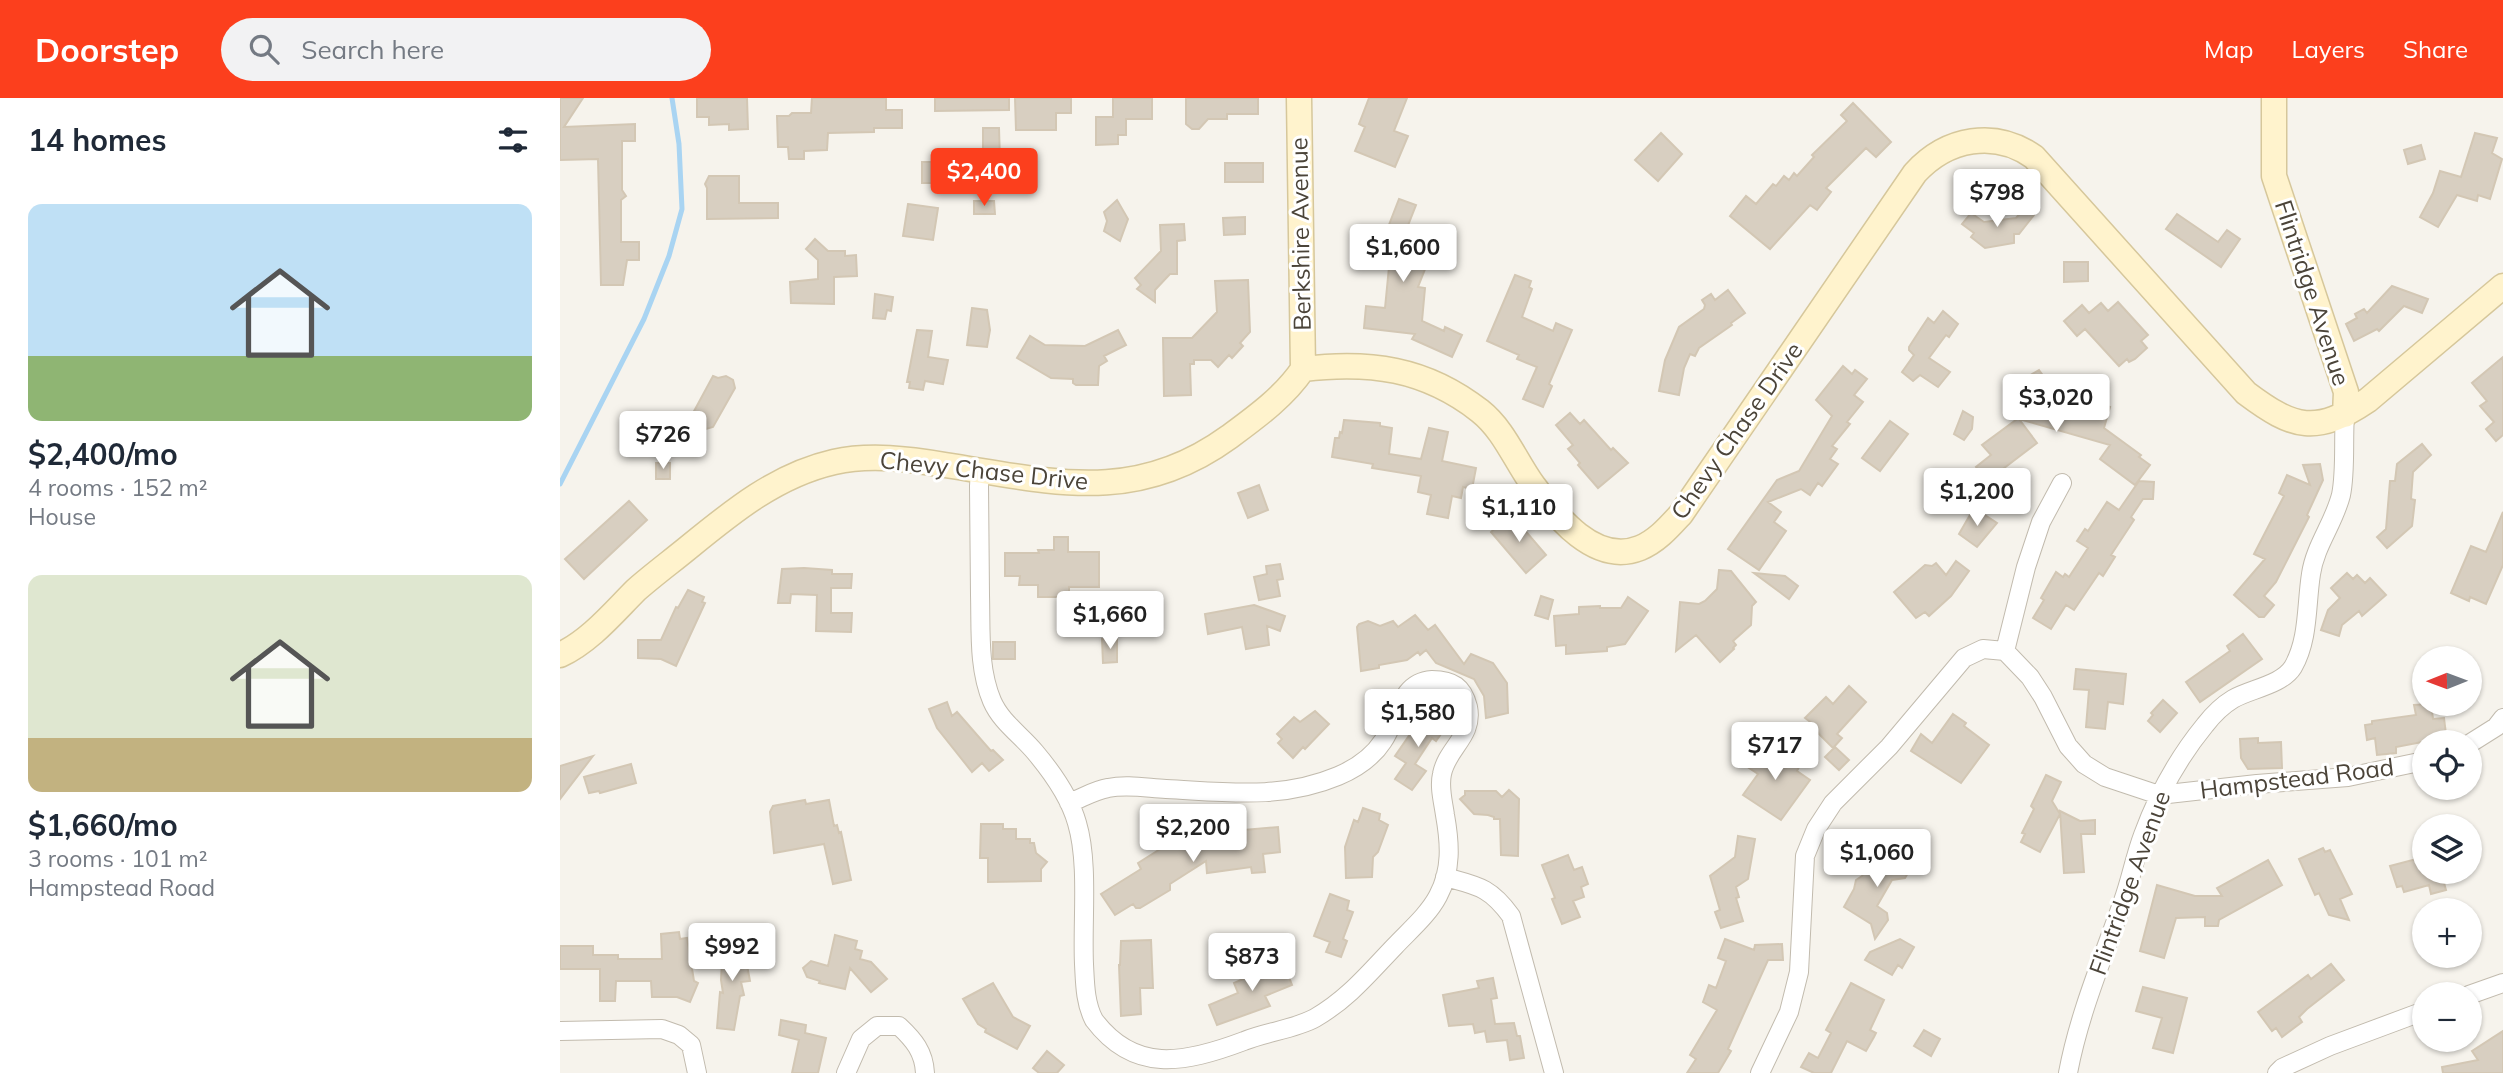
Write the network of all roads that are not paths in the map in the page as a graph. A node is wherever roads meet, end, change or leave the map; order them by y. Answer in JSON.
{"nodes":[{"id":1,"x":1299,"y":98,"type":"edge"},
{"id":2,"x":2274,"y":98,"type":"edge"},
{"id":3,"x":2503,"y":286,"type":"edge"},
{"id":4,"x":1303,"y":369,"type":"junction"},
{"id":5,"x":2345,"y":415,"type":"junction"},
{"id":6,"x":981,"y":471,"type":"junction"},
{"id":7,"x":2062,"y":483,"type":"dead end"},
{"id":8,"x":2005,"y":651,"type":"junction"},
{"id":9,"x":560,"y":655,"type":"edge"},
{"id":10,"x":2503,"y":718,"type":"edge"},
{"id":11,"x":2482,"y":735,"type":"edge"},
{"id":12,"x":2412,"y":764,"type":"edge"},
{"id":13,"x":2159,"y":795,"type":"junction"},
{"id":14,"x":1069,"y":803,"type":"junction"},
{"id":15,"x":1445,"y":877,"type":"junction"},
{"id":16,"x":2503,"y":983,"type":"edge"},
{"id":17,"x":2482,"y":990,"type":"edge"},
{"id":18,"x":2412,"y":1015,"type":"edge"},
{"id":19,"x":560,"y":1031,"type":"edge"},
{"id":20,"x":696,"y":1073,"type":"edge"},
{"id":21,"x":846,"y":1073,"type":"edge"},
{"id":22,"x":925,"y":1073,"type":"edge"},
{"id":23,"x":1554,"y":1073,"type":"edge"},
{"id":24,"x":1760,"y":1073,"type":"edge"},
{"id":25,"x":2068,"y":1073,"type":"edge"},
{"id":26,"x":2277,"y":1073,"type":"edge"}],
"edges":[{"from":1,"to":4,"type":"main road","name":"Berkshire Avenue"},
{"from":2,"to":5,"type":"main road","name":"Flintridge Avenue"},
{"from":3,"to":5,"type":"main road","name":"Chevy Chase Drive"},
{"from":4,"to":5,"type":"main road","name":"Chevy Chase Drive"},
{"from":4,"to":6,"type":"main road","name":"Chevy Chase Drive"},
{"from":5,"to":13,"type":"street","name":"Flintridge Avenue"},
{"from":6,"to":9,"type":"main road","name":"Chevy Chase Drive"},
{"from":6,"to":14,"type":"street"},
{"from":7,"to":8,"type":"street"},
{"from":8,"to":13,"type":"street","name":"Hampstead Road"},
{"from":8,"to":24,"type":"street"},
{"from":10,"to":11,"type":"street"},
{"from":12,"to":13,"type":"street","name":"Hampstead Road"},
{"from":13,"to":25,"type":"street","name":"Flintridge Avenue"},
{"from":14,"to":15,"type":"street"},
{"from":14,"to":15,"type":"street"},
{"from":15,"to":23,"type":"street"},
{"from":16,"to":17,"type":"street"},
{"from":18,"to":26,"type":"street"},
{"from":19,"to":20,"type":"street"},
{"from":21,"to":22,"type":"street"}]}
